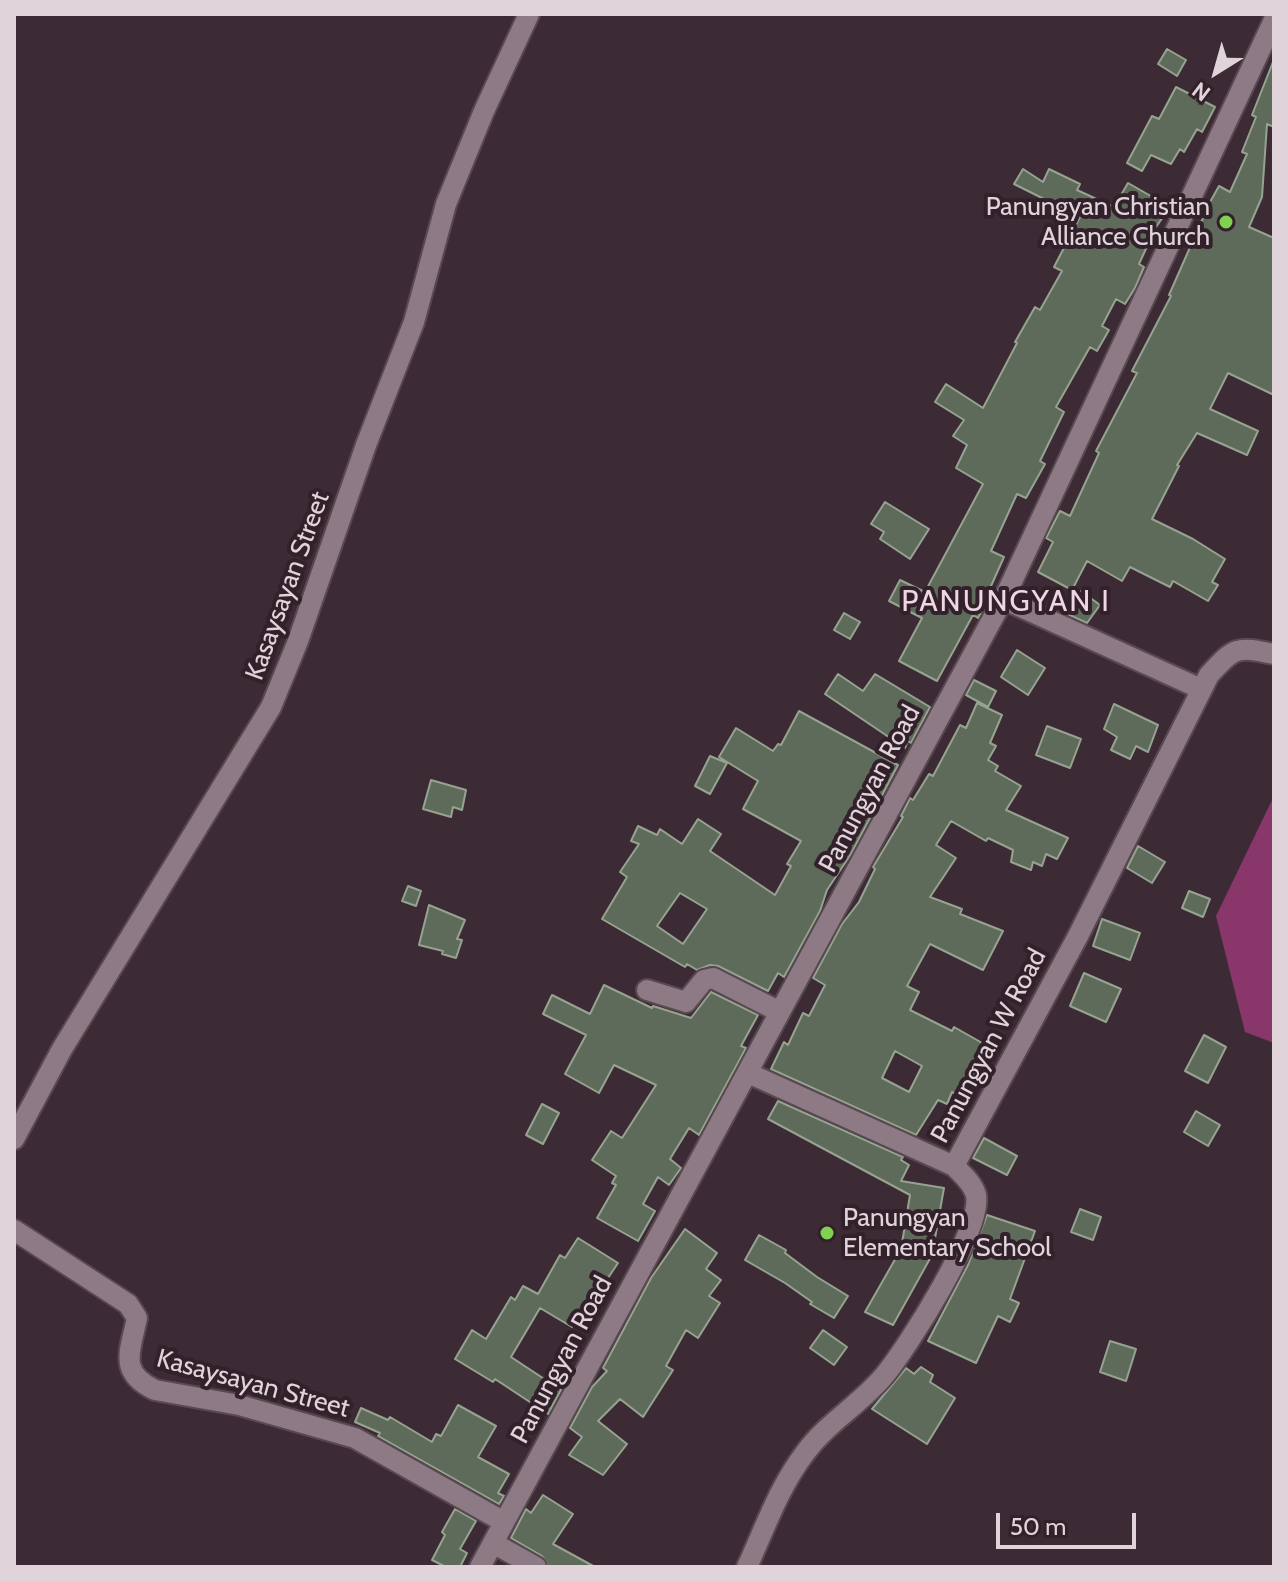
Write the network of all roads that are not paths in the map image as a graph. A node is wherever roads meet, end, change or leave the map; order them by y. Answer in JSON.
{"nodes":[{"id":1,"x":529,"y":14,"type":"edge"},
{"id":2,"x":1274,"y":20,"type":"edge"},
{"id":3,"x":1003,"y":599,"type":"junction"},
{"id":4,"x":1274,"y":654,"type":"edge"},
{"id":5,"x":1201,"y":689,"type":"junction"},
{"id":6,"x":647,"y":990,"type":"dead end"},
{"id":7,"x":780,"y":1012,"type":"junction"},
{"id":8,"x":748,"y":1073,"type":"junction"},
{"id":9,"x":14,"y":1139,"type":"edge"},
{"id":10,"x":954,"y":1166,"type":"junction"},
{"id":11,"x":14,"y":1230,"type":"edge"},
{"id":12,"x":504,"y":1522,"type":"junction"},
{"id":13,"x":493,"y":1543,"type":"junction"},
{"id":14,"x":480,"y":1567,"type":"edge"},
{"id":15,"x":536,"y":1567,"type":"edge"},
{"id":16,"x":747,"y":1567,"type":"edge"}],
"edges":[{"from":1,"to":9,"type":"street","name":"Kasaysayan Street"},
{"from":2,"to":3,"type":"street","name":"Panungyan Road"},
{"from":3,"to":5,"type":"street"},
{"from":3,"to":7,"type":"street","name":"Panungyan Road"},
{"from":4,"to":5,"type":"street","name":"Panungyan W Road"},
{"from":5,"to":10,"type":"street","name":"Panungyan W Road"},
{"from":6,"to":7,"type":"street"},
{"from":7,"to":8,"type":"street","name":"Panungyan Road"},
{"from":8,"to":10,"type":"street"},
{"from":8,"to":12,"type":"street","name":"Panungyan Road"},
{"from":10,"to":16,"type":"street","name":"Panungyan W Road"},
{"from":11,"to":12,"type":"street","name":"Kasaysayan Street"},
{"from":12,"to":13,"type":"street","name":"Panungyan Road"},
{"from":13,"to":14,"type":"street","name":"Panungyan Road"},
{"from":13,"to":15,"type":"street"}]}
